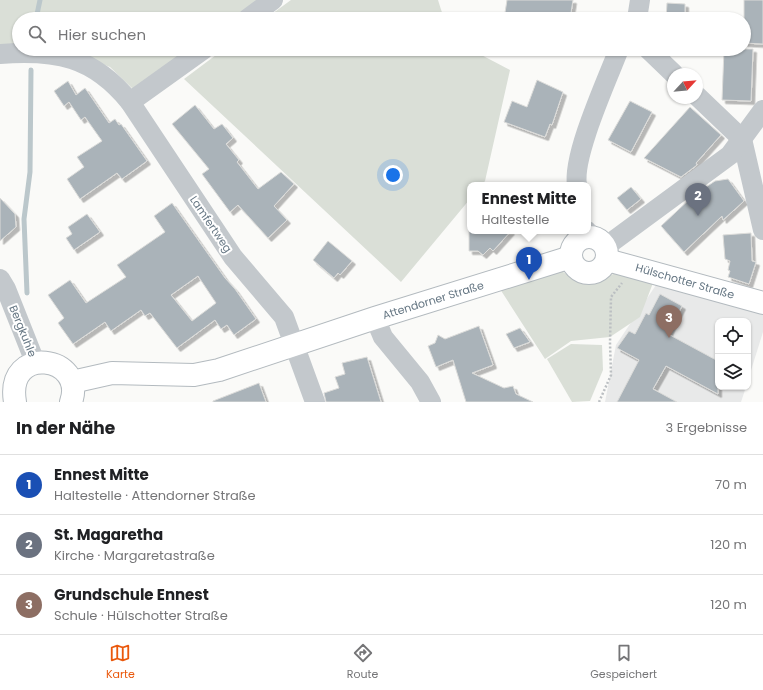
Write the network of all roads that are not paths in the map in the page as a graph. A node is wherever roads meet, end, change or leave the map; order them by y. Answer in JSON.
{"nodes":[{"id":1,"x":273,"y":0,"type":"edge"},
{"id":2,"x":640,"y":0,"type":"edge"},
{"id":3,"x":257,"y":12,"type":"edge"},
{"id":4,"x":638,"y":12,"type":"edge"},
{"id":5,"x":0,"y":54,"type":"edge"},
{"id":6,"x":12,"y":54,"type":"edge"},
{"id":7,"x":56,"y":56,"type":"edge"},
{"id":8,"x":194,"y":56,"type":"edge"},
{"id":9,"x":616,"y":56,"type":"edge"},
{"id":10,"x":655,"y":56,"type":"edge"},
{"id":11,"x":668,"y":68,"type":"edge"},
{"id":12,"x":130,"y":102,"type":"junction"},
{"id":13,"x":703,"y":102,"type":"edge"},
{"id":14,"x":763,"y":110,"type":"edge"},
{"id":15,"x":742,"y":139,"type":"junction"},
{"id":16,"x":578,"y":182,"type":"edge"},
{"id":17,"x":763,"y":230,"type":"edge"},
{"id":18,"x":597,"y":244,"type":"edge"},
{"id":19,"x":571,"y":257,"type":"junction"},
{"id":20,"x":0,"y":279,"type":"edge"},
{"id":21,"x":763,"y":303,"type":"edge"},
{"id":22,"x":374,"y":318,"type":"junction"},
{"id":23,"x":295,"y":344,"type":"junction"},
{"id":24,"x":35,"y":362,"type":"junction"},
{"id":25,"x":71,"y":392,"type":"edge"},
{"id":26,"x":15,"y":402,"type":"edge"},
{"id":27,"x":315,"y":402,"type":"edge"},
{"id":28,"x":431,"y":402,"type":"edge"}],
"edges":[{"from":1,"to":3,"type":"street"},
{"from":2,"to":4,"type":"street"},
{"from":5,"to":6,"type":"street","name":"Lamfertweg"},
{"from":7,"to":12,"type":"street","name":"Lamfertweg"},
{"from":8,"to":12,"type":"street"},
{"from":9,"to":16,"type":"street"},
{"from":10,"to":11,"type":"street"},
{"from":12,"to":23,"type":"street","name":"Lamfertweg"},
{"from":13,"to":15,"type":"street"},
{"from":14,"to":15,"type":"street"},
{"from":15,"to":17,"type":"street"},
{"from":15,"to":18,"type":"street"},
{"from":18,"to":19,"type":"street"},
{"from":18,"to":19,"type":"street"},
{"from":18,"to":21,"type":"street","name":"Hülschotter Straße"},
{"from":19,"to":22,"type":"street","name":"Attendorner Straße"},
{"from":20,"to":24,"type":"street","name":"Bergkuhle"},
{"from":22,"to":23,"type":"street","name":"Attendorner Straße"},
{"from":22,"to":28,"type":"street"},
{"from":23,"to":25,"type":"street","name":"Attendorner Straße"},
{"from":23,"to":27,"type":"street"},
{"from":24,"to":25,"type":"street"},
{"from":24,"to":26,"type":"street"}]}
